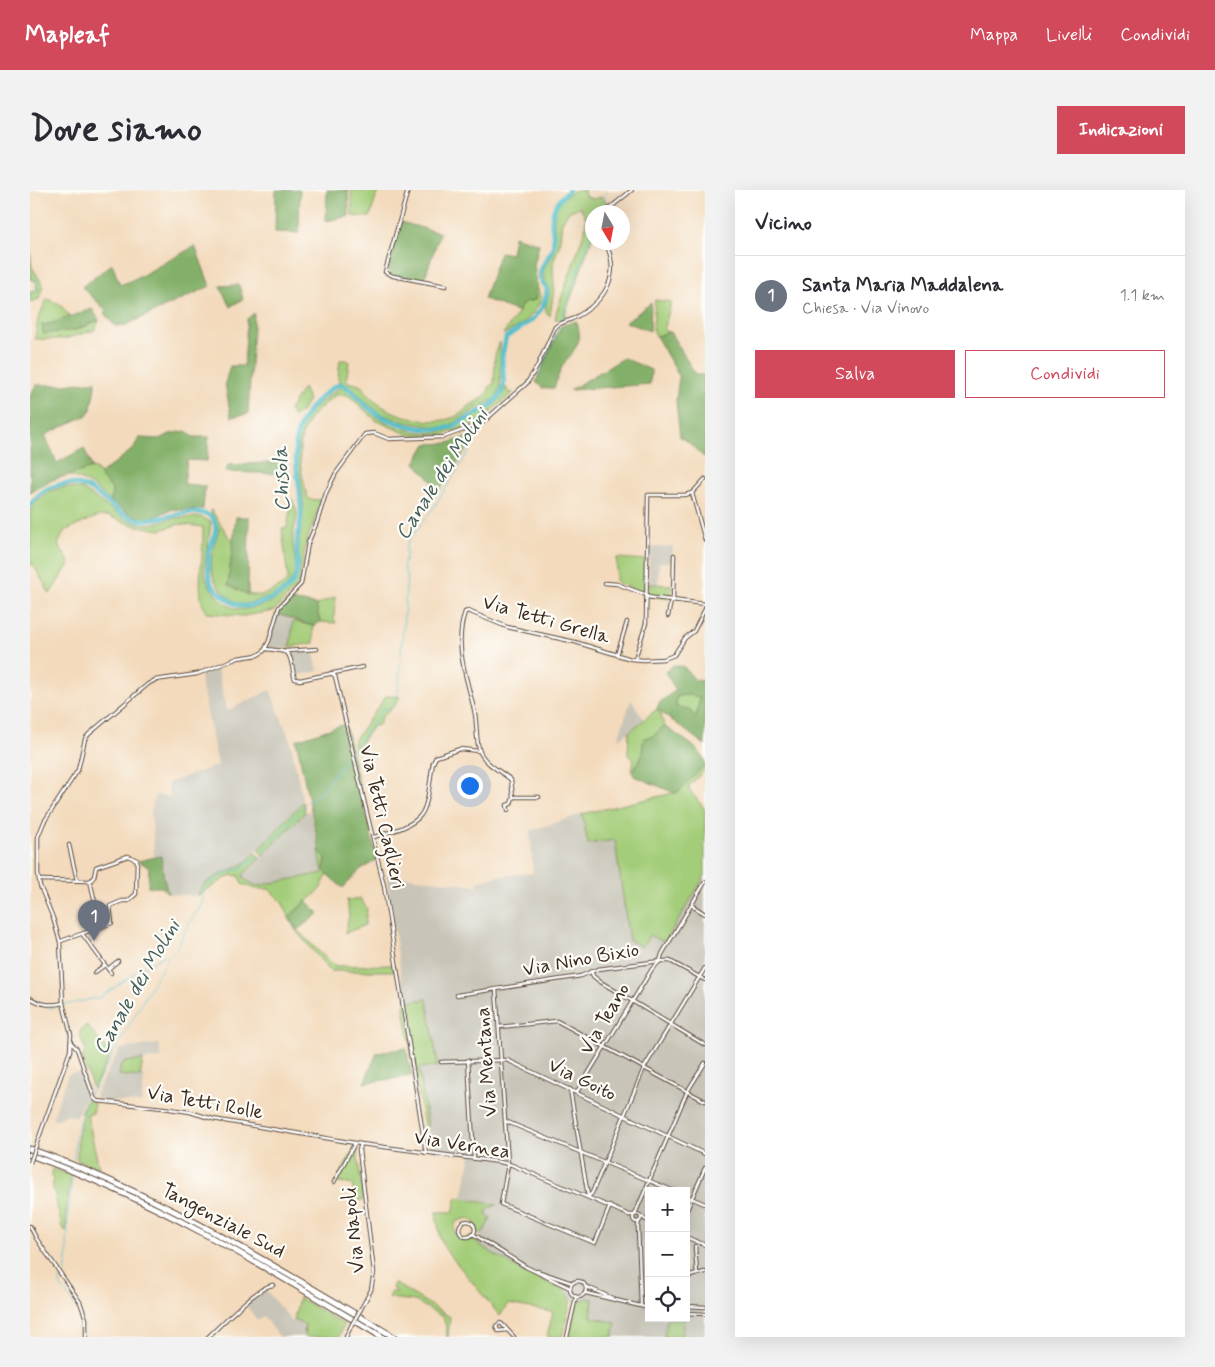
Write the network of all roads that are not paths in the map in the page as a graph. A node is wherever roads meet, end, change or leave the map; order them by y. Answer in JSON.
{"nodes":[{"id":1,"x":408,"y":190,"type":"edge"},
{"id":2,"x":632,"y":190,"type":"edge"},
{"id":3,"x":614,"y":205,"type":"edge"},
{"id":4,"x":608,"y":250,"type":"edge"},
{"id":5,"x":446,"y":286,"type":"dead end"},
{"id":6,"x":705,"y":480,"type":"edge"},
{"id":7,"x":692,"y":494,"type":"junction"},
{"id":8,"x":705,"y":540,"type":"edge"},
{"id":9,"x":674,"y":555,"type":"dead end"},
{"id":10,"x":606,"y":583,"type":"dead end"},
{"id":11,"x":647,"y":596,"type":"junction"},
{"id":12,"x":672,"y":601,"type":"junction"},
{"id":13,"x":705,"y":604,"type":"edge"},
{"id":14,"x":705,"y":609,"type":"edge"},
{"id":15,"x":668,"y":616,"type":"dead end"},
{"id":16,"x":627,"y":622,"type":"dead end"},
{"id":17,"x":266,"y":649,"type":"junction"},
{"id":18,"x":318,"y":649,"type":"dead end"},
{"id":19,"x":286,"y":652,"type":"junction"},
{"id":20,"x":617,"y":655,"type":"junction"},
{"id":21,"x":635,"y":660,"type":"junction"},
{"id":22,"x":363,"y":667,"type":"dead end"},
{"id":23,"x":331,"y":673,"type":"junction"},
{"id":24,"x":480,"y":751,"type":"junction"},
{"id":25,"x":512,"y":797,"type":"junction"},
{"id":26,"x":539,"y":797,"type":"dead end"},
{"id":27,"x":508,"y":810,"type":"dead end"},
{"id":28,"x":374,"y":837,"type":"junction"},
{"id":29,"x":69,"y":845,"type":"dead end"},
{"id":30,"x":39,"y":880,"type":"junction"},
{"id":31,"x":77,"y":880,"type":"junction"},
{"id":32,"x":90,"y":880,"type":"junction"},
{"id":33,"x":705,"y":882,"type":"edge"},
{"id":34,"x":95,"y":902,"type":"dead end"},
{"id":35,"x":690,"y":906,"type":"junction"},
{"id":36,"x":705,"y":914,"type":"edge"},
{"id":37,"x":83,"y":934,"type":"junction"},
{"id":38,"x":60,"y":942,"type":"junction"},
{"id":39,"x":118,"y":961,"type":"dead end"},
{"id":40,"x":660,"y":962,"type":"junction"},
{"id":41,"x":107,"y":967,"type":"junction"},
{"id":42,"x":705,"y":968,"type":"edge"},
{"id":43,"x":591,"y":971,"type":"junction"},
{"id":44,"x":94,"y":973,"type":"dead end"},
{"id":45,"x":111,"y":974,"type":"dead end"},
{"id":46,"x":699,"y":978,"type":"junction"},
{"id":47,"x":705,"y":980,"type":"edge"},
{"id":48,"x":496,"y":989,"type":"junction"},
{"id":49,"x":457,"y":995,"type":"dead end"},
{"id":50,"x":30,"y":998,"type":"edge"},
{"id":51,"x":632,"y":1000,"type":"junction"},
{"id":52,"x":63,"y":1005,"type":"junction"},
{"id":53,"x":670,"y":1024,"type":"junction"},
{"id":54,"x":499,"y":1027,"type":"junction"},
{"id":55,"x":72,"y":1043,"type":"junction"},
{"id":56,"x":705,"y":1045,"type":"edge"},
{"id":57,"x":604,"y":1047,"type":"junction"},
{"id":58,"x":502,"y":1059,"type":"junction"},
{"id":59,"x":468,"y":1060,"type":"junction"},
{"id":60,"x":441,"y":1062,"type":"dead end"},
{"id":61,"x":705,"y":1063,"type":"edge"},
{"id":62,"x":644,"y":1068,"type":"junction"},
{"id":63,"x":570,"y":1089,"type":"junction"},
{"id":64,"x":577,"y":1092,"type":"junction"},
{"id":65,"x":687,"y":1092,"type":"junction"},
{"id":66,"x":705,"y":1101,"type":"edge"},
{"id":67,"x":624,"y":1115,"type":"junction"},
{"id":68,"x":506,"y":1121,"type":"junction"},
{"id":69,"x":668,"y":1136,"type":"junction"},
{"id":70,"x":355,"y":1143,"type":"junction"},
{"id":71,"x":361,"y":1144,"type":"junction"},
{"id":72,"x":30,"y":1149,"type":"edge"},
{"id":73,"x":582,"y":1152,"type":"junction"},
{"id":74,"x":426,"y":1153,"type":"junction"},
{"id":75,"x":705,"y":1154,"type":"edge"},
{"id":76,"x":30,"y":1155,"type":"edge"},
{"id":77,"x":474,"y":1158,"type":"junction"},
{"id":78,"x":605,"y":1162,"type":"junction"},
{"id":79,"x":30,"y":1163,"type":"edge"},
{"id":80,"x":508,"y":1164,"type":"junction"},
{"id":81,"x":705,"y":1168,"type":"edge"},
{"id":82,"x":650,"y":1180,"type":"junction"},
{"id":83,"x":334,"y":1182,"type":"dead end"},
{"id":84,"x":665,"y":1187,"type":"edge"},
{"id":85,"x":588,"y":1188,"type":"junction"},
{"id":86,"x":593,"y":1189,"type":"junction"},
{"id":87,"x":588,"y":1197,"type":"junction"},
{"id":88,"x":692,"y":1199,"type":"junction"},
{"id":89,"x":690,"y":1203,"type":"edge"},
{"id":90,"x":705,"y":1204,"type":"edge"},
{"id":91,"x":610,"y":1206,"type":"junction"},
{"id":92,"x":630,"y":1214,"type":"junction"},
{"id":93,"x":637,"y":1215,"type":"junction"},
{"id":94,"x":645,"y":1219,"type":"edge"},
{"id":95,"x":637,"y":1220,"type":"junction"},
{"id":96,"x":645,"y":1221,"type":"edge"},
{"id":97,"x":30,"y":1226,"type":"edge"},
{"id":98,"x":473,"y":1234,"type":"junction"},
{"id":99,"x":690,"y":1239,"type":"edge"},
{"id":100,"x":705,"y":1245,"type":"edge"},
{"id":101,"x":695,"y":1246,"type":"dead end"},
{"id":102,"x":526,"y":1267,"type":"junction"},
{"id":103,"x":705,"y":1272,"type":"edge"},
{"id":104,"x":697,"y":1274,"type":"junction"},
{"id":105,"x":690,"y":1276,"type":"edge"},
{"id":106,"x":573,"y":1283,"type":"junction"},
{"id":107,"x":273,"y":1285,"type":"dead end"},
{"id":108,"x":640,"y":1285,"type":"junction"},
{"id":109,"x":645,"y":1285,"type":"edge"},
{"id":110,"x":586,"y":1287,"type":"junction"},
{"id":111,"x":570,"y":1288,"type":"junction"},
{"id":112,"x":586,"y":1293,"type":"junction"},
{"id":113,"x":576,"y":1297,"type":"junction"},
{"id":114,"x":618,"y":1301,"type":"junction"},
{"id":115,"x":641,"y":1306,"type":"junction"},
{"id":116,"x":690,"y":1306,"type":"edge"},
{"id":117,"x":645,"y":1307,"type":"edge"},
{"id":118,"x":705,"y":1308,"type":"edge"},
{"id":119,"x":690,"y":1312,"type":"edge"},
{"id":120,"x":705,"y":1314,"type":"edge"},
{"id":121,"x":507,"y":1330,"type":"dead end"},
{"id":122,"x":86,"y":1337,"type":"edge"},
{"id":123,"x":208,"y":1337,"type":"edge"},
{"id":124,"x":346,"y":1337,"type":"edge"},
{"id":125,"x":382,"y":1337,"type":"edge"},
{"id":126,"x":394,"y":1337,"type":"edge"},
{"id":127,"x":514,"y":1337,"type":"edge"},
{"id":128,"x":567,"y":1337,"type":"edge"}],
"edges":[{"from":1,"to":5,"type":"street"},
{"from":2,"to":3,"type":"street"},
{"from":4,"to":17,"type":"street"},
{"from":6,"to":7,"type":"street"},
{"from":7,"to":8,"type":"street"},
{"from":7,"to":11,"type":"street"},
{"from":9,"to":12,"type":"street"},
{"from":10,"to":11,"type":"street"},
{"from":11,"to":12,"type":"street"},
{"from":11,"to":21,"type":"street"},
{"from":12,"to":13,"type":"street"},
{"from":12,"to":15,"type":"street"},
{"from":14,"to":21,"type":"street","name":"Via Tetti Grella"},
{"from":16,"to":20,"type":"street"},
{"from":17,"to":19,"type":"street"},
{"from":17,"to":30,"type":"street"},
{"from":18,"to":19,"type":"street"},
{"from":19,"to":23,"type":"street"},
{"from":20,"to":21,"type":"street","name":"Via Tetti Grella"},
{"from":20,"to":24,"type":"street","name":"Via Tetti Grella"},
{"from":22,"to":23,"type":"street"},
{"from":23,"to":28,"type":"street","name":"Via Tetti Caglieri"},
{"from":24,"to":25,"type":"street"},
{"from":24,"to":28,"type":"street"},
{"from":25,"to":26,"type":"street"},
{"from":25,"to":27,"type":"street"},
{"from":28,"to":74,"type":"street","name":"Via Tetti Caglieri"},
{"from":29,"to":31,"type":"street"},
{"from":30,"to":31,"type":"street"},
{"from":30,"to":38,"type":"street"},
{"from":31,"to":32,"type":"street"},
{"from":32,"to":34,"type":"street"},
{"from":32,"to":37,"type":"street"},
{"from":33,"to":35,"type":"street","name":"Via Teano"},
{"from":35,"to":36,"type":"street"},
{"from":35,"to":40,"type":"street","name":"Via Teano"},
{"from":37,"to":38,"type":"street"},
{"from":37,"to":41,"type":"street"},
{"from":38,"to":52,"type":"street"},
{"from":39,"to":41,"type":"street"},
{"from":40,"to":43,"type":"street","name":"Via Nino Bixio"},
{"from":40,"to":46,"type":"street","name":"Via Nino Bixio"},
{"from":40,"to":51,"type":"street","name":"Via Teano"},
{"from":41,"to":44,"type":"street"},
{"from":41,"to":45,"type":"street"},
{"from":42,"to":46,"type":"street"},
{"from":43,"to":48,"type":"street","name":"Via Nino Bixio"},
{"from":43,"to":51,"type":"street"},
{"from":46,"to":47,"type":"street","name":"Via Nino Bixio"},
{"from":46,"to":53,"type":"street"},
{"from":48,"to":49,"type":"street","name":"Via Nino Bixio"},
{"from":48,"to":54,"type":"street","name":"Via Mentana"},
{"from":50,"to":52,"type":"street"},
{"from":51,"to":53,"type":"street"},
{"from":51,"to":57,"type":"street","name":"Via Teano"},
{"from":52,"to":55,"type":"street"},
{"from":53,"to":56,"type":"street"},
{"from":53,"to":62,"type":"street"},
{"from":54,"to":57,"type":"street"},
{"from":54,"to":58,"type":"street","name":"Via Mentana"},
{"from":55,"to":70,"type":"street","name":"Via Tetti Rolle"},
{"from":55,"to":79,"type":"street","bridge":true},
{"from":57,"to":62,"type":"street"},
{"from":57,"to":64,"type":"street","name":"Via Teano"},
{"from":58,"to":59,"type":"street","name":"Via Goito"},
{"from":58,"to":63,"type":"street","name":"Via Goito"},
{"from":58,"to":68,"type":"street","name":"Via Mentana"},
{"from":59,"to":60,"type":"street","name":"Via Goito"},
{"from":59,"to":77,"type":"street"},
{"from":61,"to":65,"type":"street"},
{"from":62,"to":65,"type":"street"},
{"from":62,"to":67,"type":"street"},
{"from":63,"to":64,"type":"street","name":"Via Goito"},
{"from":63,"to":73,"type":"street"},
{"from":64,"to":67,"type":"street","name":"Via Goito"},
{"from":65,"to":66,"type":"street"},
{"from":65,"to":69,"type":"street"},
{"from":67,"to":69,"type":"street","name":"Via Goito"},
{"from":67,"to":78,"type":"street"},
{"from":68,"to":73,"type":"street"},
{"from":68,"to":80,"type":"street","name":"Via Mentana"},
{"from":69,"to":75,"type":"street","name":"Via Goito"},
{"from":69,"to":82,"type":"street"},
{"from":70,"to":71,"type":"street","name":"Via Vernea"},
{"from":70,"to":83,"type":"street"},
{"from":71,"to":74,"type":"street","name":"Via Vernea"},
{"from":71,"to":124,"type":"street","name":"Via Napoli","bridge":true},
{"from":72,"to":126,"type":"highway","name":"Tangenziale Sud"},
{"from":73,"to":78,"type":"street"},
{"from":73,"to":85,"type":"street"},
{"from":74,"to":77,"type":"street","name":"Via Vernea"},
{"from":76,"to":125,"type":"highway","name":"Tangenziale Sud"},
{"from":77,"to":80,"type":"street","name":"Via Vernea"},
{"from":78,"to":82,"type":"street"},
{"from":78,"to":86,"type":"street"},
{"from":80,"to":87,"type":"street","name":"Via Vernea"},
{"from":80,"to":91,"type":"street","name":"Via Mentana"},
{"from":81,"to":88,"type":"street"},
{"from":82,"to":84,"type":"street"},
{"from":82,"to":93,"type":"street"},
{"from":85,"to":86,"type":"street"},
{"from":85,"to":87,"type":"street"},
{"from":86,"to":87,"type":"street"},
{"from":87,"to":91,"type":"street","name":"Via Vernea"},
{"from":88,"to":89,"type":"street"},
{"from":88,"to":90,"type":"street"},
{"from":91,"to":92,"type":"street","name":"Via Vernea"},
{"from":92,"to":93,"type":"street","name":"Via Vernea"},
{"from":92,"to":95,"type":"street"},
{"from":93,"to":94,"type":"street"},
{"from":93,"to":95,"type":"street"},
{"from":93,"to":95,"type":"street"},
{"from":95,"to":96,"type":"street"},
{"from":95,"to":108,"type":"street"},
{"from":97,"to":122,"type":"street"},
{"from":98,"to":98,"type":"street"},
{"from":98,"to":102,"type":"street"},
{"from":99,"to":100,"type":"street"},
{"from":101,"to":104,"type":"street"},
{"from":102,"to":106,"type":"street"},
{"from":102,"to":111,"type":"street"},
{"from":103,"to":104,"type":"street"},
{"from":104,"to":105,"type":"street"},
{"from":106,"to":110,"type":"street"},
{"from":106,"to":111,"type":"street"},
{"from":107,"to":123,"type":"street"},
{"from":108,"to":109,"type":"street"},
{"from":108,"to":115,"type":"street"},
{"from":110,"to":112,"type":"street"},
{"from":110,"to":114,"type":"street"},
{"from":111,"to":113,"type":"street"},
{"from":112,"to":113,"type":"street"},
{"from":112,"to":114,"type":"street"},
{"from":113,"to":128,"type":"street"},
{"from":114,"to":115,"type":"street"},
{"from":115,"to":117,"type":"street"},
{"from":116,"to":118,"type":"street"},
{"from":119,"to":120,"type":"street"},
{"from":121,"to":127,"type":"street"}]}
